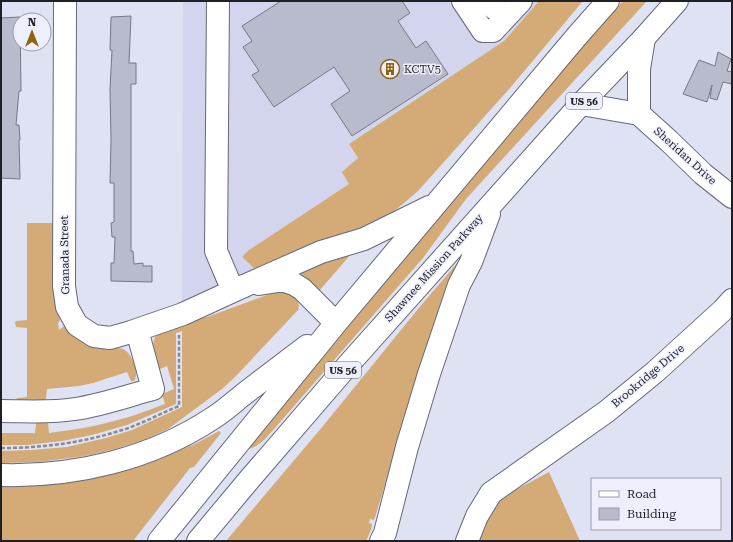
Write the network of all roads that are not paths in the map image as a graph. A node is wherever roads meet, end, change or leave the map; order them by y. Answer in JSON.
{"nodes":[{"id":1,"x":65,"y":1,"type":"edge"},
{"id":2,"x":218,"y":1,"type":"edge"},
{"id":3,"x":463,"y":1,"type":"edge"},
{"id":4,"x":486,"y":1,"type":"edge"},
{"id":5,"x":521,"y":1,"type":"edge"},
{"id":6,"x":608,"y":1,"type":"edge"},
{"id":7,"x":677,"y":1,"type":"edge"},
{"id":8,"x":505,"y":18,"type":"junction"},
{"id":9,"x":644,"y":38,"type":"junction"},
{"id":10,"x":581,"y":104,"type":"junction"},
{"id":11,"x":638,"y":114,"type":"junction"},
{"id":12,"x":732,"y":197,"type":"edge"},
{"id":13,"x":438,"y":203,"type":"junction"},
{"id":14,"x":493,"y":203,"type":"junction"},
{"id":15,"x":239,"y":288,"type":"junction"},
{"id":16,"x":732,"y":300,"type":"edge"},
{"id":17,"x":336,"y":323,"type":"junction"},
{"id":18,"x":137,"y":330,"type":"junction"},
{"id":19,"x":1,"y":411,"type":"edge"},
{"id":20,"x":1,"y":475,"type":"edge"},
{"id":21,"x":159,"y":541,"type":"edge"},
{"id":22,"x":198,"y":541,"type":"edge"},
{"id":23,"x":381,"y":541,"type":"edge"},
{"id":24,"x":467,"y":541,"type":"edge"}],
"edges":[{"from":1,"to":18,"type":"main road","name":"Granada Street"},
{"from":2,"to":15,"type":"main road"},
{"from":3,"to":8,"type":"main road"},
{"from":4,"to":8,"type":"main road"},
{"from":5,"to":8,"type":"main road"},
{"from":6,"to":13,"type":"main road","number":"US 56"},
{"from":7,"to":9,"type":"main road","name":"Shawnee Mission Parkway","number":"US 56"},
{"from":9,"to":10,"type":"main road","name":"Shawnee Mission Parkway","number":"US 56"},
{"from":9,"to":11,"type":"main road"},
{"from":10,"to":11,"type":"main road"},
{"from":10,"to":14,"type":"main road","name":"Shawnee Mission Parkway","number":"US 56"},
{"from":11,"to":12,"type":"main road","name":"Sheridan Drive"},
{"from":13,"to":15,"type":"main road","name":"Granada Street"},
{"from":13,"to":17,"type":"main road","number":"US 56"},
{"from":14,"to":22,"type":"main road","name":"Shawnee Mission Parkway","number":"US 56"},
{"from":14,"to":23,"type":"main road"},
{"from":15,"to":17,"type":"main road"},
{"from":15,"to":18,"type":"main road","name":"Granada Street"},
{"from":16,"to":24,"type":"main road","name":"Brookridge Drive"},
{"from":17,"to":20,"type":"main road"},
{"from":17,"to":21,"type":"main road","number":"US 56"},
{"from":18,"to":19,"type":"main road"}]}
